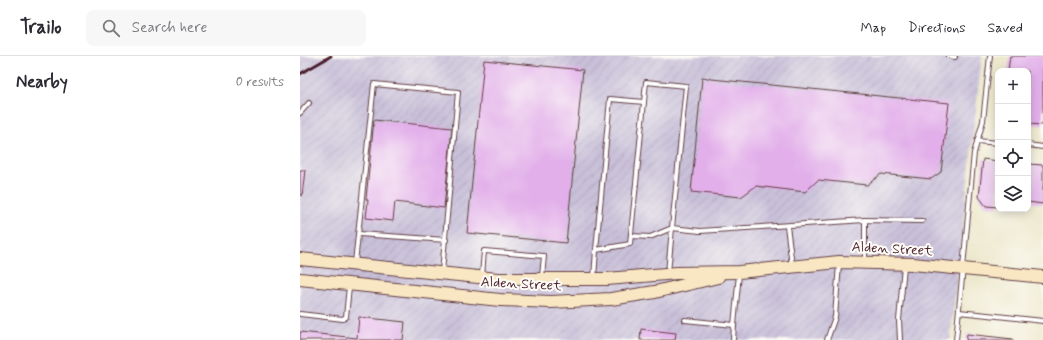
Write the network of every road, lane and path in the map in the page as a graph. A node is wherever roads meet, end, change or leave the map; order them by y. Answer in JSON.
{"nodes":[{"id":1,"x":949,"y":56,"type":"edge"},
{"id":2,"x":955,"y":56,"type":"edge"},
{"id":3,"x":990,"y":56,"type":"edge"},
{"id":4,"x":644,"y":102,"type":"junction"},
{"id":5,"x":309,"y":103,"type":"dead end"},
{"id":6,"x":300,"y":113,"type":"edge"},
{"id":7,"x":977,"y":141,"type":"junction"},
{"id":8,"x":995,"y":143,"type":"edge"},
{"id":9,"x":1031,"y":146,"type":"edge"},
{"id":10,"x":1043,"y":147,"type":"edge"},
{"id":11,"x":865,"y":220,"type":"junction"},
{"id":12,"x":922,"y":222,"type":"dead end"},
{"id":13,"x":787,"y":226,"type":"junction"},
{"id":14,"x":672,"y":228,"type":"junction"},
{"id":15,"x":358,"y":234,"type":"junction"},
{"id":16,"x":631,"y":236,"type":"junction"},
{"id":17,"x":446,"y":240,"type":"junction"},
{"id":18,"x":596,"y":250,"type":"junction"},
{"id":19,"x":300,"y":259,"type":"edge"},
{"id":20,"x":839,"y":262,"type":"junction"},
{"id":21,"x":865,"y":262,"type":"junction"},
{"id":22,"x":904,"y":263,"type":"junction"},
{"id":23,"x":355,"y":266,"type":"junction"},
{"id":24,"x":792,"y":266,"type":"junction"},
{"id":25,"x":963,"y":269,"type":"junction"},
{"id":26,"x":739,"y":272,"type":"junction"},
{"id":27,"x":442,"y":273,"type":"junction"},
{"id":28,"x":668,"y":274,"type":"junction"},
{"id":29,"x":482,"y":277,"type":"junction"},
{"id":30,"x":1043,"y":277,"type":"edge"},
{"id":31,"x":300,"y":279,"type":"edge"},
{"id":32,"x":542,"y":279,"type":"junction"},
{"id":33,"x":594,"y":279,"type":"junction"},
{"id":34,"x":350,"y":284,"type":"junction"},
{"id":35,"x":439,"y":293,"type":"junction"},
{"id":36,"x":959,"y":312,"type":"junction"},
{"id":37,"x":300,"y":314,"type":"edge"},
{"id":38,"x":685,"y":320,"type":"dead end"},
{"id":39,"x":1043,"y":321,"type":"edge"},
{"id":40,"x":734,"y":325,"type":"junction"},
{"id":41,"x":733,"y":340,"type":"edge"},
{"id":42,"x":827,"y":340,"type":"edge"},
{"id":43,"x":900,"y":340,"type":"edge"},
{"id":44,"x":956,"y":340,"type":"edge"}],
"edges":[{"from":1,"to":2,"type":"lane"},
{"from":3,"to":7,"type":"lane"},
{"from":4,"to":14,"type":"lane"},
{"from":4,"to":16,"type":"lane"},
{"from":4,"to":18,"type":"lane"},
{"from":5,"to":6,"type":"lane"},
{"from":7,"to":8,"type":"lane"},
{"from":7,"to":25,"type":"lane"},
{"from":9,"to":10,"type":"lane"},
{"from":11,"to":12,"type":"lane"},
{"from":11,"to":13,"type":"lane"},
{"from":11,"to":21,"type":"lane"},
{"from":13,"to":14,"type":"lane"},
{"from":13,"to":24,"type":"lane"},
{"from":14,"to":16,"type":"lane"},
{"from":14,"to":28,"type":"lane"},
{"from":15,"to":17,"type":"lane"},
{"from":15,"to":17,"type":"lane"},
{"from":15,"to":23,"type":"lane"},
{"from":16,"to":18,"type":"lane"},
{"from":17,"to":27,"type":"lane"},
{"from":18,"to":33,"type":"lane"},
{"from":19,"to":23,"type":"street","name":"Alden Street"},
{"from":20,"to":21,"type":"street","name":"Alden Street"},
{"from":20,"to":24,"type":"street","name":"Alden Street"},
{"from":20,"to":42,"type":"lane"},
{"from":21,"to":22,"type":"street","name":"Alden Street"},
{"from":22,"to":25,"type":"street","name":"Alden Street"},
{"from":22,"to":43,"type":"lane"},
{"from":23,"to":27,"type":"street","name":"Alden Street"},
{"from":23,"to":34,"type":"street"},
{"from":24,"to":26,"type":"street","name":"Alden Street"},
{"from":25,"to":30,"type":"street","name":"Alden Street"},
{"from":25,"to":36,"type":"lane"},
{"from":26,"to":28,"type":"street","name":"Alden Street"},
{"from":26,"to":35,"type":"street","name":"Alden Street"},
{"from":26,"to":40,"type":"lane"},
{"from":27,"to":29,"type":"street","name":"Alden Street"},
{"from":27,"to":35,"type":"street"},
{"from":28,"to":33,"type":"street","name":"Alden Street"},
{"from":29,"to":32,"type":"street","name":"Alden Street"},
{"from":29,"to":32,"type":"lane"},
{"from":31,"to":34,"type":"street","name":"Alden Street"},
{"from":32,"to":33,"type":"street","name":"Alden Street"},
{"from":34,"to":35,"type":"street","name":"Alden Street"},
{"from":34,"to":37,"type":"lane"},
{"from":36,"to":39,"type":"lane"},
{"from":36,"to":44,"type":"lane"},
{"from":38,"to":40,"type":"lane"},
{"from":40,"to":41,"type":"lane"}]}
